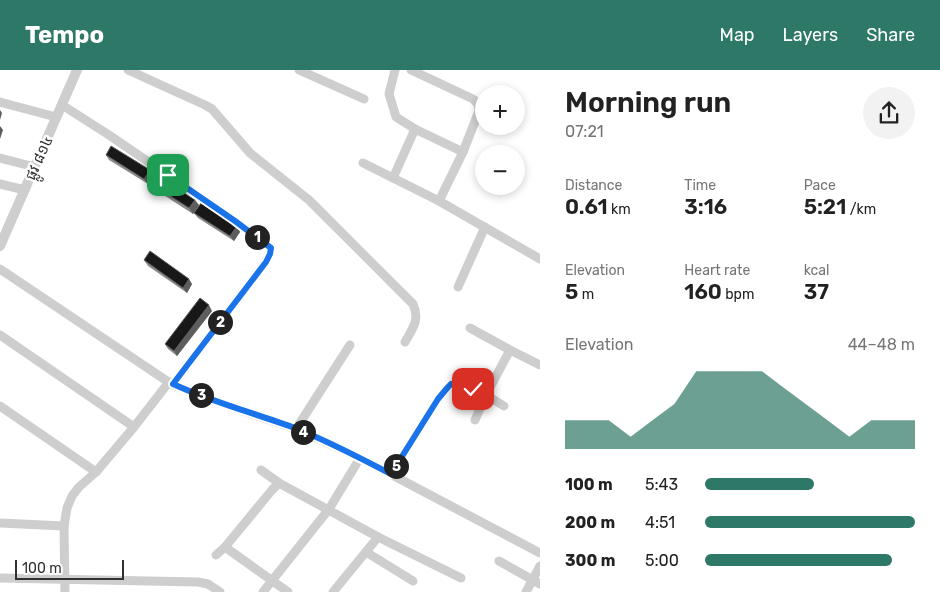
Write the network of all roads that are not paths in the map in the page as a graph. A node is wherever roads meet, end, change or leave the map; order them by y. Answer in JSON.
{"nodes":[{"id":1,"x":77,"y":70,"type":"edge"},
{"id":2,"x":128,"y":70,"type":"edge"},
{"id":3,"x":298,"y":70,"type":"edge"},
{"id":4,"x":395,"y":70,"type":"edge"},
{"id":5,"x":411,"y":70,"type":"edge"},
{"id":6,"x":364,"y":99,"type":"dead end"},
{"id":7,"x":0,"y":102,"type":"edge"},
{"id":8,"x":62,"y":105,"type":"junction"},
{"id":9,"x":56,"y":118,"type":"junction"},
{"id":10,"x":415,"y":129,"type":"junction"},
{"id":11,"x":463,"y":152,"type":"junction"},
{"id":12,"x":0,"y":158,"type":"edge"},
{"id":13,"x":363,"y":163,"type":"dead end"},
{"id":14,"x":35,"y":167,"type":"junction"},
{"id":15,"x":393,"y":178,"type":"junction"},
{"id":16,"x":0,"y":184,"type":"edge"},
{"id":17,"x":25,"y":190,"type":"junction"},
{"id":18,"x":439,"y":201,"type":"junction"},
{"id":19,"x":485,"y":227,"type":"junction"},
{"id":20,"x":0,"y":245,"type":"edge"},
{"id":21,"x":540,"y":258,"type":"edge"},
{"id":22,"x":0,"y":268,"type":"edge"},
{"id":23,"x":458,"y":287,"type":"dead end"},
{"id":24,"x":470,"y":328,"type":"dead end"},
{"id":25,"x":0,"y":335,"type":"edge"},
{"id":26,"x":405,"y":342,"type":"dead end"},
{"id":27,"x":350,"y":345,"type":"dead end"},
{"id":28,"x":510,"y":350,"type":"junction"},
{"id":29,"x":540,"y":365,"type":"edge"},
{"id":30,"x":171,"y":383,"type":"junction"},
{"id":31,"x":486,"y":395,"type":"junction"},
{"id":32,"x":0,"y":406,"type":"edge"},
{"id":33,"x":504,"y":406,"type":"dead end"},
{"id":34,"x":475,"y":420,"type":"dead end"},
{"id":35,"x":134,"y":427,"type":"junction"},
{"id":36,"x":296,"y":429,"type":"junction"},
{"id":37,"x":360,"y":458,"type":"junction"},
{"id":38,"x":261,"y":470,"type":"dead end"},
{"id":39,"x":96,"y":472,"type":"junction"},
{"id":40,"x":391,"y":474,"type":"junction"},
{"id":41,"x":279,"y":483,"type":"junction"},
{"id":42,"x":329,"y":509,"type":"junction"},
{"id":43,"x":0,"y":523,"type":"edge"},
{"id":44,"x":64,"y":526,"type":"junction"},
{"id":45,"x":378,"y":537,"type":"junction"},
{"id":46,"x":226,"y":547,"type":"junction"},
{"id":47,"x":366,"y":552,"type":"junction"},
{"id":48,"x":540,"y":553,"type":"edge"},
{"id":49,"x":216,"y":555,"type":"dead end"},
{"id":50,"x":498,"y":561,"type":"dead end"},
{"id":51,"x":540,"y":566,"type":"edge"},
{"id":52,"x":0,"y":578,"type":"edge"},
{"id":53,"x":461,"y":578,"type":"dead end"},
{"id":54,"x":65,"y":580,"type":"junction"},
{"id":55,"x":272,"y":580,"type":"junction"},
{"id":56,"x":413,"y":581,"type":"dead end"},
{"id":57,"x":536,"y":582,"type":"edge"},
{"id":58,"x":207,"y":588,"type":"edge"},
{"id":59,"x":65,"y":592,"type":"edge"},
{"id":60,"x":220,"y":592,"type":"edge"},
{"id":61,"x":263,"y":592,"type":"edge"},
{"id":62,"x":288,"y":592,"type":"edge"},
{"id":63,"x":333,"y":592,"type":"edge"},
{"id":64,"x":526,"y":592,"type":"edge"}],
"edges":[{"from":1,"to":8,"type":"street","name":"ផ្លូវ ៨១៤"},
{"from":2,"to":26,"type":"street"},
{"from":3,"to":6,"type":"street"},
{"from":4,"to":10,"type":"street"},
{"from":5,"to":11,"type":"street"},
{"from":7,"to":9,"type":"street"},
{"from":8,"to":9,"type":"street","name":"ផ្លូវ ៨១៤"},
{"from":8,"to":30,"type":"street"},
{"from":9,"to":14,"type":"street","name":"ផ្លូវ ៨១៤"},
{"from":10,"to":11,"type":"street"},
{"from":10,"to":15,"type":"street"},
{"from":11,"to":18,"type":"street"},
{"from":12,"to":14,"type":"street"},
{"from":13,"to":15,"type":"street"},
{"from":14,"to":17,"type":"street","name":"ផ្លូវ ៨១៤"},
{"from":15,"to":18,"type":"street"},
{"from":16,"to":17,"type":"street"},
{"from":17,"to":20,"type":"street","name":"ផ្លូវ ៨១៤"},
{"from":18,"to":19,"type":"street"},
{"from":19,"to":21,"type":"street"},
{"from":19,"to":23,"type":"street"},
{"from":22,"to":30,"type":"street"},
{"from":24,"to":28,"type":"street"},
{"from":25,"to":35,"type":"street"},
{"from":27,"to":36,"type":"street"},
{"from":28,"to":29,"type":"street"},
{"from":28,"to":31,"type":"street"},
{"from":30,"to":35,"type":"street"},
{"from":30,"to":36,"type":"street"},
{"from":31,"to":33,"type":"street"},
{"from":31,"to":34,"type":"street"},
{"from":31,"to":40,"type":"street"},
{"from":32,"to":39,"type":"street"},
{"from":35,"to":39,"type":"street"},
{"from":36,"to":37,"type":"street"},
{"from":37,"to":40,"type":"street"},
{"from":37,"to":42,"type":"street"},
{"from":38,"to":41,"type":"street"},
{"from":39,"to":44,"type":"street"},
{"from":40,"to":48,"type":"street"},
{"from":41,"to":42,"type":"street"},
{"from":41,"to":46,"type":"street"},
{"from":42,"to":45,"type":"street"},
{"from":42,"to":55,"type":"street"},
{"from":43,"to":44,"type":"street"},
{"from":44,"to":54,"type":"street"},
{"from":45,"to":47,"type":"street"},
{"from":45,"to":53,"type":"street"},
{"from":46,"to":49,"type":"street"},
{"from":46,"to":55,"type":"street"},
{"from":47,"to":56,"type":"street"},
{"from":47,"to":63,"type":"street"},
{"from":50,"to":57,"type":"street"},
{"from":51,"to":57,"type":"street"},
{"from":52,"to":54,"type":"street"},
{"from":54,"to":58,"type":"street"},
{"from":54,"to":59,"type":"street"},
{"from":55,"to":61,"type":"street"},
{"from":55,"to":62,"type":"street"},
{"from":57,"to":64,"type":"street"},
{"from":58,"to":60,"type":"street"}]}
